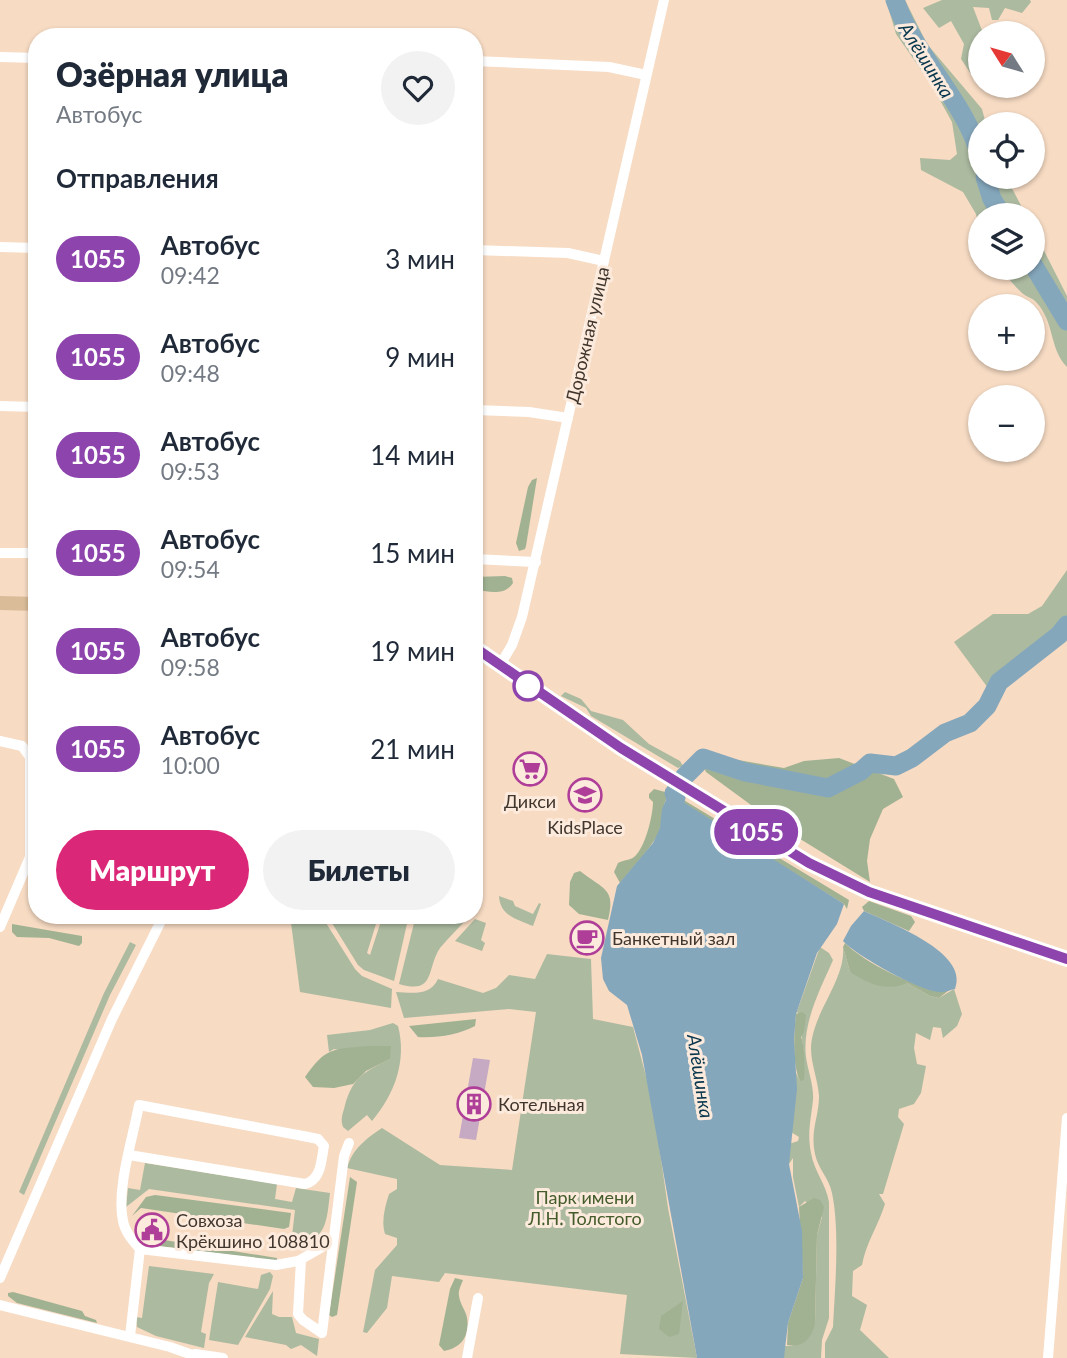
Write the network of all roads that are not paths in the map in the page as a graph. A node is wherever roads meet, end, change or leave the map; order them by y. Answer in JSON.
{"nodes":[{"id":1,"x":664,"y":0,"type":"edge"},
{"id":2,"x":0,"y":57,"type":"edge"},
{"id":3,"x":28,"y":58,"type":"edge"},
{"id":4,"x":483,"y":61,"type":"edge"},
{"id":5,"x":646,"y":75,"type":"junction"},
{"id":6,"x":0,"y":247,"type":"edge"},
{"id":7,"x":28,"y":248,"type":"edge"},
{"id":8,"x":483,"y":250,"type":"edge"},
{"id":9,"x":604,"y":261,"type":"junction"},
{"id":10,"x":0,"y":406,"type":"edge"},
{"id":11,"x":28,"y":407,"type":"edge"},
{"id":12,"x":483,"y":411,"type":"edge"},
{"id":13,"x":568,"y":418,"type":"junction"},
{"id":14,"x":0,"y":553,"type":"edge"},
{"id":15,"x":28,"y":553,"type":"edge"},
{"id":16,"x":483,"y":559,"type":"edge"},
{"id":17,"x":536,"y":562,"type":"junction"},
{"id":18,"x":0,"y":603,"type":"edge"},
{"id":19,"x":28,"y":604,"type":"edge"},
{"id":20,"x":483,"y":654,"type":"edge"},
{"id":21,"x":500,"y":665,"type":"junction"},
{"id":22,"x":0,"y":741,"type":"edge"},
{"id":23,"x":28,"y":754,"type":"edge"},
{"id":24,"x":28,"y":862,"type":"edge"},
{"id":25,"x":160,"y":924,"type":"edge"},
{"id":26,"x":0,"y":927,"type":"edge"},
{"id":27,"x":1067,"y":959,"type":"edge"},
{"id":28,"x":1067,"y":1118,"type":"edge"},
{"id":29,"x":349,"y":1143,"type":"dead end"},
{"id":30,"x":129,"y":1155,"type":"junction"},
{"id":31,"x":333,"y":1241,"type":"junction"},
{"id":32,"x":140,"y":1249,"type":"junction"},
{"id":33,"x":302,"y":1260,"type":"junction"},
{"id":34,"x":0,"y":1278,"type":"edge"},
{"id":35,"x":478,"y":1298,"type":"dead end"},
{"id":36,"x":0,"y":1305,"type":"edge"},
{"id":37,"x":130,"y":1336,"type":"junction"},
{"id":38,"x":198,"y":1356,"type":"edge"},
{"id":39,"x":223,"y":1358,"type":"edge"},
{"id":40,"x":467,"y":1358,"type":"edge"},
{"id":41,"x":1048,"y":1358,"type":"edge"}],
"edges":[{"from":1,"to":5,"type":"street","name":"Дорожная улица"},
{"from":2,"to":3,"type":"street"},
{"from":4,"to":5,"type":"street"},
{"from":5,"to":9,"type":"street","name":"Дорожная улица"},
{"from":6,"to":7,"type":"street"},
{"from":8,"to":9,"type":"street"},
{"from":9,"to":13,"type":"street","name":"Дорожная улица"},
{"from":10,"to":11,"type":"street"},
{"from":12,"to":13,"type":"street"},
{"from":13,"to":17,"type":"street","name":"Дорожная улица"},
{"from":14,"to":15,"type":"street"},
{"from":16,"to":17,"type":"street"},
{"from":17,"to":21,"type":"street","name":"Дорожная улица"},
{"from":18,"to":19,"type":"main road"},
{"from":20,"to":21,"type":"main road"},
{"from":21,"to":27,"type":"main road"},
{"from":22,"to":23,"type":"street"},
{"from":24,"to":26,"type":"street"},
{"from":25,"to":34,"type":"street"},
{"from":28,"to":41,"type":"street"},
{"from":29,"to":31,"type":"street"},
{"from":30,"to":30,"type":"street"},
{"from":30,"to":32,"type":"street"},
{"from":31,"to":33,"type":"street"},
{"from":31,"to":33,"type":"street"},
{"from":32,"to":33,"type":"street"},
{"from":32,"to":37,"type":"street"},
{"from":35,"to":40,"type":"street"},
{"from":36,"to":37,"type":"street"},
{"from":37,"to":38,"type":"street"},
{"from":38,"to":39,"type":"street"}]}
